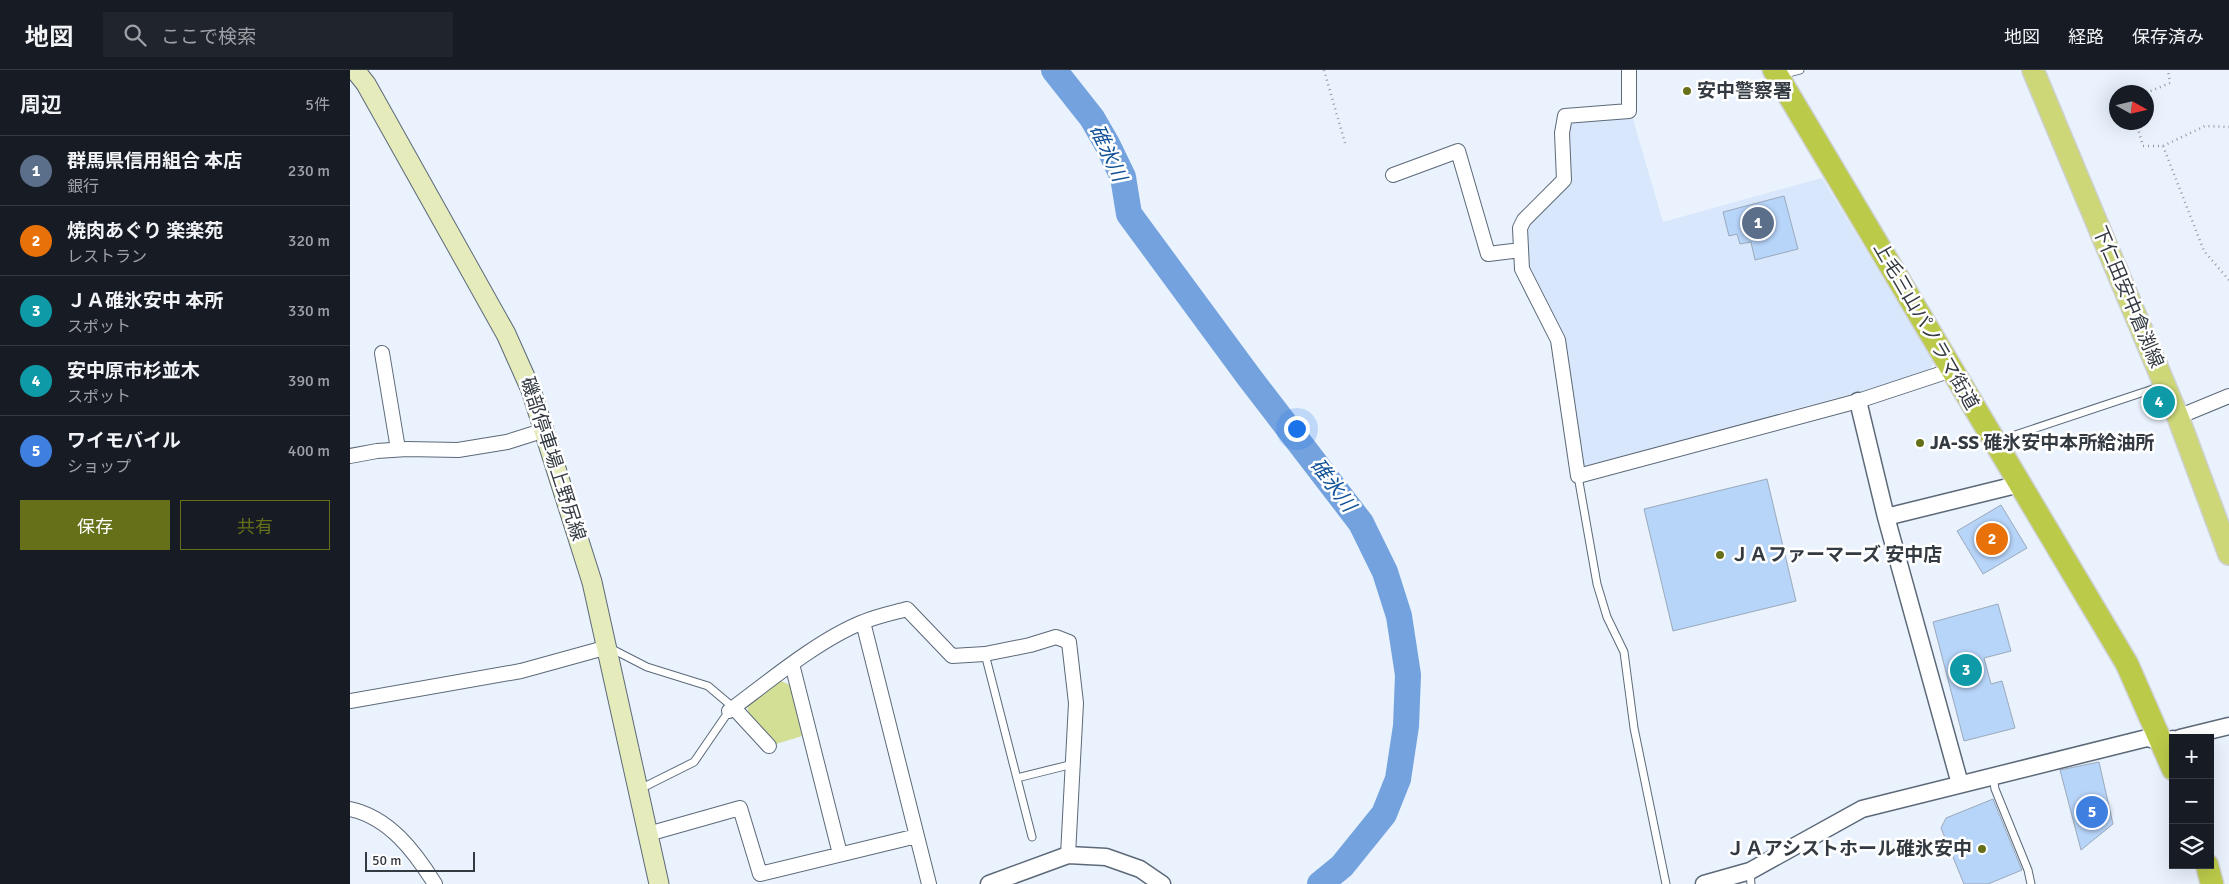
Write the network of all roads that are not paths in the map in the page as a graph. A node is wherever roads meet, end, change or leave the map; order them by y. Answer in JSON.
{"nodes":[{"id":1,"x":355,"y":70,"type":"edge"},
{"id":2,"x":1629,"y":70,"type":"edge"},
{"id":3,"x":1800,"y":70,"type":"edge"},
{"id":4,"x":2034,"y":70,"type":"edge"},
{"id":5,"x":1776,"y":73,"type":"edge"},
{"id":6,"x":1393,"y":175,"type":"dead end"},
{"id":7,"x":1521,"y":250,"type":"junction"},
{"id":8,"x":382,"y":353,"type":"dead end"},
{"id":9,"x":1952,"y":370,"type":"junction"},
{"id":10,"x":2164,"y":385,"type":"junction"},
{"id":11,"x":2229,"y":396,"type":"edge"},
{"id":12,"x":1858,"y":400,"type":"junction"},
{"id":13,"x":2178,"y":417,"type":"junction"},
{"id":14,"x":545,"y":430,"type":"junction"},
{"id":15,"x":1994,"y":441,"type":"junction"},
{"id":16,"x":398,"y":449,"type":"junction"},
{"id":17,"x":350,"y":456,"type":"edge"},
{"id":18,"x":1578,"y":476,"type":"junction"},
{"id":19,"x":2020,"y":484,"type":"junction"},
{"id":20,"x":1886,"y":517,"type":"junction"},
{"id":21,"x":2229,"y":554,"type":"edge"},
{"id":22,"x":863,"y":622,"type":"junction"},
{"id":23,"x":608,"y":647,"type":"junction"},
{"id":24,"x":985,"y":654,"type":"junction"},
{"id":25,"x":792,"y":664,"type":"junction"},
{"id":26,"x":350,"y":701,"type":"edge"},
{"id":27,"x":731,"y":710,"type":"junction"},
{"id":28,"x":2229,"y":726,"type":"edge"},
{"id":29,"x":2196,"y":734,"type":"edge"},
{"id":30,"x":2169,"y":735,"type":"edge"},
{"id":31,"x":2169,"y":740,"type":"edge"},
{"id":32,"x":770,"y":746,"type":"dead end"},
{"id":33,"x":1073,"y":764,"type":"junction"},
{"id":34,"x":1992,"y":776,"type":"junction"},
{"id":35,"x":1017,"y":778,"type":"junction"},
{"id":36,"x":1960,"y":784,"type":"junction"},
{"id":37,"x":638,"y":791,"type":"junction"},
{"id":38,"x":350,"y":809,"type":"edge"},
{"id":39,"x":648,"y":834,"type":"junction"},
{"id":40,"x":917,"y":836,"type":"junction"},
{"id":41,"x":1032,"y":836,"type":"dead end"},
{"id":42,"x":840,"y":854,"type":"junction"},
{"id":43,"x":1068,"y":855,"type":"junction"},
{"id":44,"x":2208,"y":869,"type":"edge"},
{"id":45,"x":1751,"y":878,"type":"edge"},
{"id":46,"x":435,"y":884,"type":"edge"},
{"id":47,"x":659,"y":884,"type":"edge"},
{"id":48,"x":929,"y":884,"type":"edge"},
{"id":49,"x":989,"y":884,"type":"edge"},
{"id":50,"x":1162,"y":884,"type":"edge"},
{"id":51,"x":1666,"y":884,"type":"edge"},
{"id":52,"x":1704,"y":884,"type":"edge"},
{"id":53,"x":2031,"y":884,"type":"edge"},
{"id":54,"x":2212,"y":884,"type":"edge"}],
"edges":[{"from":1,"to":14,"type":"main road","name":"磯部停車場上野尻線"},
{"from":2,"to":7,"type":"street"},
{"from":3,"to":5,"type":"lane"},
{"from":4,"to":10,"type":"main road","name":"下仁田安中倉渕線"},
{"from":5,"to":9,"type":"highway","name":"上毛三山パノラマ街道"},
{"from":6,"to":7,"type":"street"},
{"from":7,"to":18,"type":"street"},
{"from":8,"to":16,"type":"street"},
{"from":9,"to":12,"type":"street"},
{"from":9,"to":15,"type":"highway","name":"上毛三山パノラマ街道"},
{"from":10,"to":13,"type":"main road","name":"下仁田安中倉渕線"},
{"from":10,"to":15,"type":"lane"},
{"from":11,"to":13,"type":"street"},
{"from":12,"to":18,"type":"street"},
{"from":12,"to":20,"type":"street"},
{"from":13,"to":21,"type":"main road","name":"下仁田安中倉渕線"},
{"from":14,"to":16,"type":"street"},
{"from":14,"to":23,"type":"main road","name":"磯部停車場上野尻線"},
{"from":15,"to":19,"type":"highway","name":"上毛三山パノラマ街道"},
{"from":16,"to":17,"type":"street"},
{"from":18,"to":51,"type":"lane"},
{"from":19,"to":20,"type":"street"},
{"from":19,"to":30,"type":"highway","name":"上毛三山パノラマ街道"},
{"from":20,"to":36,"type":"street"},
{"from":22,"to":24,"type":"street"},
{"from":22,"to":25,"type":"street"},
{"from":22,"to":40,"type":"street"},
{"from":23,"to":26,"type":"street"},
{"from":23,"to":27,"type":"lane"},
{"from":23,"to":37,"type":"main road","name":"磯部停車場上野尻線"},
{"from":24,"to":33,"type":"street"},
{"from":24,"to":35,"type":"lane"},
{"from":25,"to":27,"type":"street"},
{"from":25,"to":42,"type":"street"},
{"from":27,"to":32,"type":"street"},
{"from":27,"to":37,"type":"lane"},
{"from":28,"to":29,"type":"street"},
{"from":31,"to":34,"type":"street"},
{"from":33,"to":35,"type":"lane"},
{"from":33,"to":43,"type":"street"},
{"from":34,"to":36,"type":"street"},
{"from":34,"to":53,"type":"lane"},
{"from":35,"to":41,"type":"lane"},
{"from":36,"to":45,"type":"street"},
{"from":37,"to":39,"type":"main road","name":"磯部停車場上野尻線"},
{"from":38,"to":46,"type":"street"},
{"from":39,"to":42,"type":"street"},
{"from":39,"to":47,"type":"main road","name":"磯部停車場上野尻線"},
{"from":40,"to":42,"type":"street"},
{"from":40,"to":48,"type":"street"},
{"from":43,"to":49,"type":"street"},
{"from":43,"to":50,"type":"street"},
{"from":44,"to":54,"type":"highway"},
{"from":45,"to":52,"type":"street"}]}
